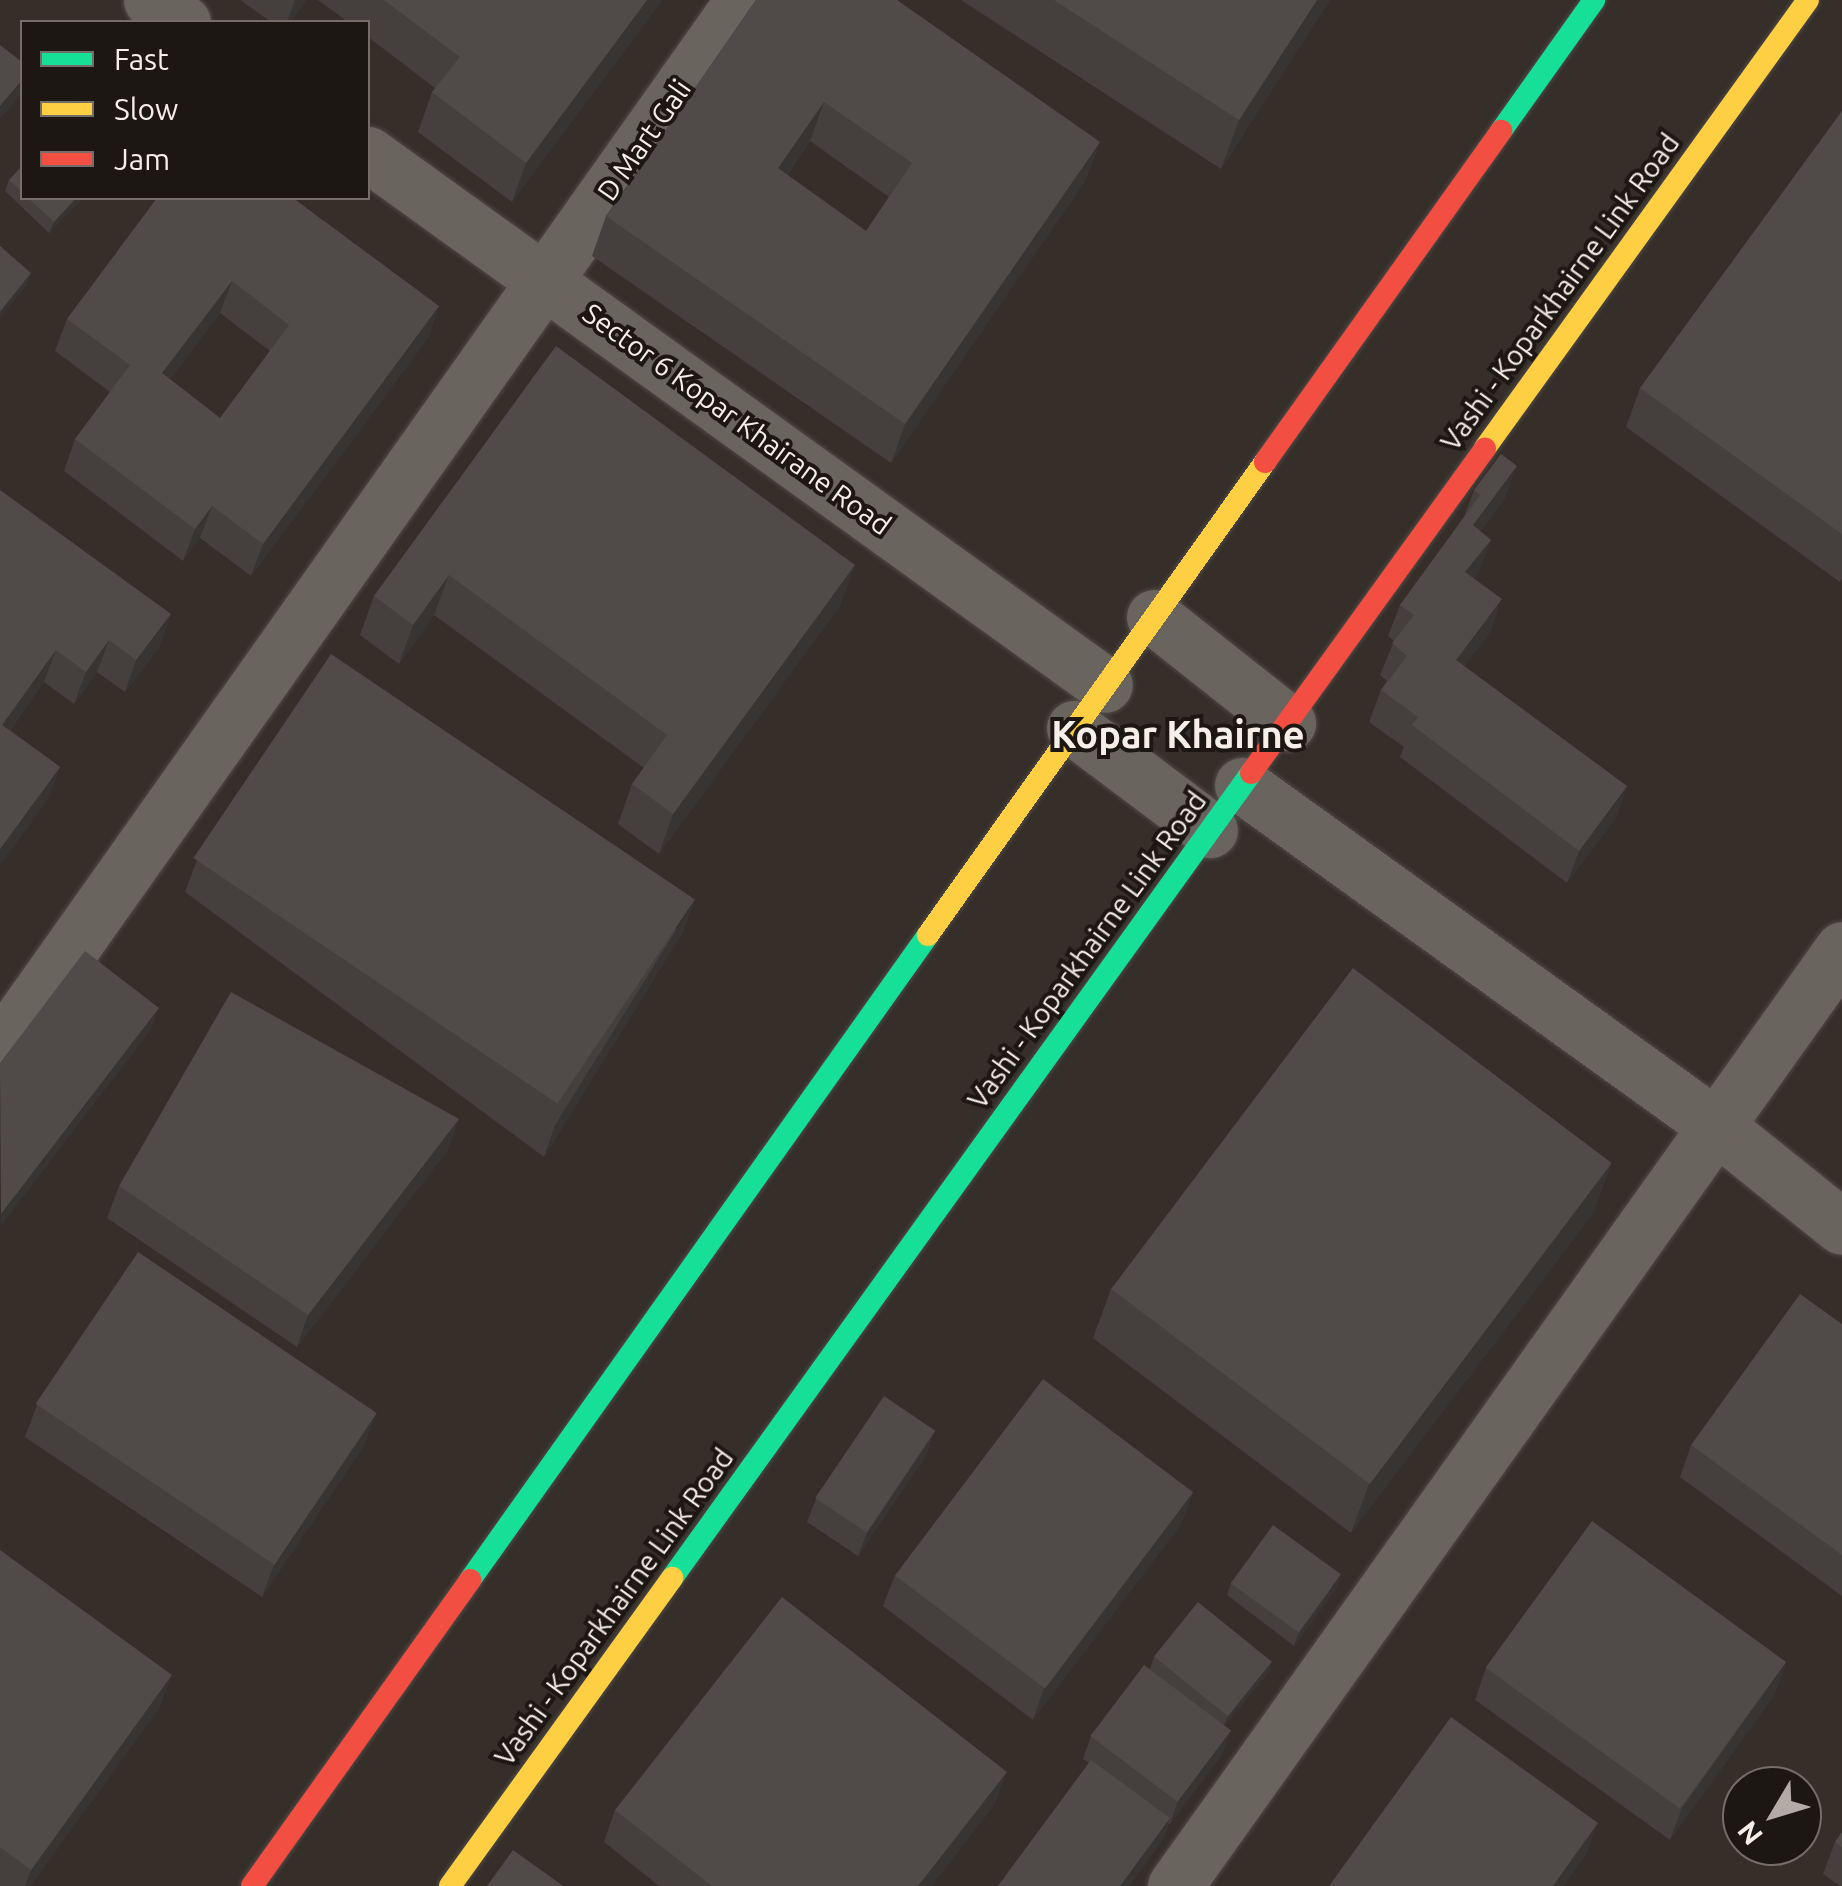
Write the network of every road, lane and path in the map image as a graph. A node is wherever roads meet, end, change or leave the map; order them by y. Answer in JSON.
{"nodes":[{"id":1,"x":151,"y":0,"type":"edge"},
{"id":2,"x":742,"y":0,"type":"edge"},
{"id":3,"x":1594,"y":0,"type":"edge"},
{"id":4,"x":1808,"y":0,"type":"edge"},
{"id":5,"x":179,"y":20,"type":"edge"},
{"id":6,"x":370,"y":155,"type":"edge"},
{"id":7,"x":545,"y":280,"type":"junction"},
{"id":8,"x":1154,"y":617,"type":"junction"},
{"id":9,"x":1090,"y":707,"type":"junction"},
{"id":10,"x":1288,"y":723,"type":"junction"},
{"id":11,"x":1242,"y":785,"type":"junction"},
{"id":12,"x":1210,"y":830,"type":"junction"},
{"id":13,"x":1842,"y":950,"type":"edge"},
{"id":14,"x":0,"y":1049,"type":"edge"},
{"id":15,"x":1716,"y":1126,"type":"junction"},
{"id":16,"x":1842,"y":1228,"type":"edge"},
{"id":17,"x":252,"y":1886,"type":"edge"},
{"id":18,"x":450,"y":1886,"type":"edge"},
{"id":19,"x":1176,"y":1886,"type":"edge"}],
"edges":[{"from":1,"to":5,"type":"street"},
{"from":2,"to":7,"type":"street","name":"D Mart Gali"},
{"from":3,"to":8,"type":"main road"},
{"from":4,"to":10,"type":"main road","name":"Vashi - Koparkhairne Link Road"},
{"from":6,"to":7,"type":"street","name":"Sector 6 Kopar Khairane Road"},
{"from":7,"to":9,"type":"street","name":"Sector 6 Kopar Khairane Road"},
{"from":7,"to":14,"type":"street","name":"D Mart Gali"},
{"from":8,"to":9,"type":"main road"},
{"from":8,"to":10,"type":"street"},
{"from":9,"to":12,"type":"street","name":"Sector 6 Kopar Khairane Road"},
{"from":9,"to":17,"type":"main road"},
{"from":10,"to":11,"type":"main road","name":"Vashi - Koparkhairne Link Road"},
{"from":11,"to":12,"type":"main road","name":"Vashi - Koparkhairne Link Road"},
{"from":11,"to":15,"type":"street"},
{"from":12,"to":18,"type":"main road","name":"Vashi - Koparkhairne Link Road"},
{"from":13,"to":15,"type":"street"},
{"from":15,"to":16,"type":"street"},
{"from":15,"to":19,"type":"street"}]}
